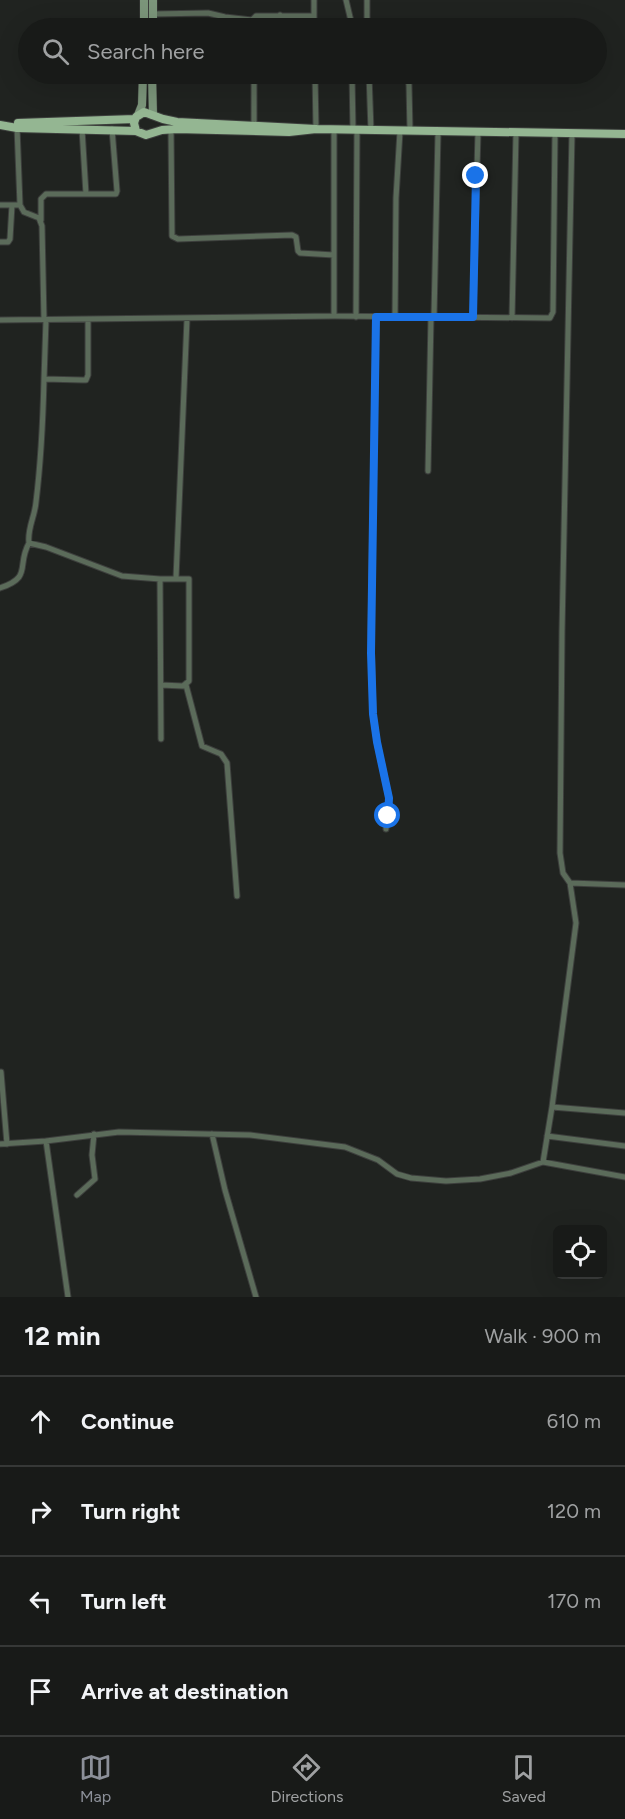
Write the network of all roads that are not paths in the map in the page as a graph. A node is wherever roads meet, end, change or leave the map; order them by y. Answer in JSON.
{"nodes":[{"id":1,"x":144,"y":0,"type":"edge"},
{"id":2,"x":153,"y":0,"type":"edge"},
{"id":3,"x":314,"y":0,"type":"edge"},
{"id":4,"x":346,"y":0,"type":"edge"},
{"id":5,"x":367,"y":0,"type":"edge"},
{"id":6,"x":153,"y":14,"type":"junction"},
{"id":7,"x":280,"y":15,"type":"joint"},
{"id":8,"x":314,"y":16,"type":"joint"},
{"id":9,"x":144,"y":18,"type":"edge"},
{"id":10,"x":153,"y":18,"type":"edge"},
{"id":11,"x":234,"y":18,"type":"edge"},
{"id":12,"x":254,"y":18,"type":"edge"},
{"id":13,"x":350,"y":18,"type":"edge"},
{"id":14,"x":368,"y":18,"type":"edge"},
{"id":15,"x":143,"y":84,"type":"edge"},
{"id":16,"x":152,"y":84,"type":"edge"},
{"id":17,"x":254,"y":84,"type":"edge"},
{"id":18,"x":315,"y":84,"type":"edge"},
{"id":19,"x":353,"y":84,"type":"edge"},
{"id":20,"x":369,"y":84,"type":"edge"},
{"id":21,"x":409,"y":84,"type":"edge"},
{"id":22,"x":154,"y":116,"type":"junction"},
{"id":23,"x":136,"y":117,"type":"junction"},
{"id":24,"x":16,"y":125,"type":"junction"},
{"id":25,"x":254,"y":125,"type":"junction"},
{"id":26,"x":2,"y":126,"type":"edge"},
{"id":27,"x":82,"y":129,"type":"junction"},
{"id":28,"x":112,"y":129,"type":"junction"},
{"id":29,"x":316,"y":129,"type":"junction"},
{"id":30,"x":171,"y":130,"type":"junction"},
{"id":31,"x":333,"y":130,"type":"junction"},
{"id":32,"x":355,"y":130,"type":"junction"},
{"id":33,"x":136,"y":131,"type":"junction"},
{"id":34,"x":371,"y":131,"type":"junction"},
{"id":35,"x":400,"y":131,"type":"junction"},
{"id":36,"x":410,"y":131,"type":"junction"},
{"id":37,"x":478,"y":132,"type":"junction"},
{"id":38,"x":154,"y":133,"type":"junction"},
{"id":39,"x":438,"y":133,"type":"junction"},
{"id":40,"x":516,"y":133,"type":"junction"},
{"id":41,"x":555,"y":133,"type":"junction"},
{"id":42,"x":572,"y":133,"type":"junction"},
{"id":43,"x":625,"y":134,"type":"edge"},
{"id":44,"x":86,"y":194,"type":"junction"},
{"id":45,"x":0,"y":205,"type":"edge"},
{"id":46,"x":12,"y":205,"type":"junction"},
{"id":47,"x":20,"y":205,"type":"junction"},
{"id":48,"x":40,"y":220,"type":"junction"},
{"id":49,"x":0,"y":242,"type":"edge"},
{"id":50,"x":334,"y":255,"type":"junction"},
{"id":51,"x":334,"y":316,"type":"junction"},
{"id":52,"x":356,"y":317,"type":"junction"},
{"id":53,"x":376,"y":317,"type":"junction"},
{"id":54,"x":395,"y":317,"type":"junction"},
{"id":55,"x":432,"y":317,"type":"junction"},
{"id":56,"x":473,"y":317,"type":"junction"},
{"id":57,"x":512,"y":318,"type":"junction"},
{"id":58,"x":88,"y":319,"type":"junction"},
{"id":59,"x":187,"y":319,"type":"junction"},
{"id":60,"x":0,"y":320,"type":"edge"},
{"id":61,"x":45,"y":320,"type":"junction"},
{"id":62,"x":44,"y":379,"type":"junction"},
{"id":63,"x":428,"y":471,"type":"dead end"},
{"id":64,"x":29,"y":543,"type":"junction"},
{"id":65,"x":176,"y":578,"type":"junction"},
{"id":66,"x":160,"y":579,"type":"junction"},
{"id":67,"x":0,"y":588,"type":"edge"},
{"id":68,"x":161,"y":685,"type":"junction"},
{"id":69,"x":186,"y":686,"type":"junction"},
{"id":70,"x":161,"y":739,"type":"dead end"},
{"id":71,"x":386,"y":829,"type":"dead end"},
{"id":72,"x":570,"y":883,"type":"junction"},
{"id":73,"x":625,"y":885,"type":"edge"},
{"id":74,"x":237,"y":896,"type":"dead end"},
{"id":75,"x":0,"y":1072,"type":"edge"},
{"id":76,"x":552,"y":1107,"type":"junction"},
{"id":77,"x":625,"y":1113,"type":"edge"},
{"id":78,"x":94,"y":1134,"type":"junction"},
{"id":79,"x":212,"y":1134,"type":"junction"},
{"id":80,"x":547,"y":1136,"type":"junction"},
{"id":81,"x":46,"y":1141,"type":"junction"},
{"id":82,"x":3,"y":1144,"type":"edge"},
{"id":83,"x":625,"y":1146,"type":"edge"},
{"id":84,"x":543,"y":1162,"type":"junction"},
{"id":85,"x":625,"y":1177,"type":"edge"},
{"id":86,"x":77,"y":1195,"type":"dead end"},
{"id":87,"x":68,"y":1297,"type":"edge"},
{"id":88,"x":256,"y":1297,"type":"edge"}],
"edges":[{"from":1,"to":9,"type":"street"},
{"from":2,"to":6,"type":"street"},
{"from":3,"to":8,"type":"street"},
{"from":4,"to":13,"type":"street"},
{"from":5,"to":14,"type":"street"},
{"from":6,"to":10,"type":"street"},
{"from":6,"to":11,"type":"street"},
{"from":7,"to":8,"type":"street"},
{"from":7,"to":12,"type":"street"},
{"from":15,"to":23,"type":"street"},
{"from":16,"to":22,"type":"street"},
{"from":17,"to":25,"type":"street"},
{"from":18,"to":29,"type":"street"},
{"from":19,"to":32,"type":"street"},
{"from":20,"to":34,"type":"street"},
{"from":21,"to":36,"type":"street"},
{"from":22,"to":23,"type":"main road"},
{"from":22,"to":25,"type":"main road"},
{"from":22,"to":38,"type":"main road"},
{"from":23,"to":24,"type":"main road"},
{"from":23,"to":33,"type":"main road"},
{"from":24,"to":26,"type":"main road"},
{"from":24,"to":27,"type":"main road"},
{"from":24,"to":47,"type":"street"},
{"from":25,"to":29,"type":"main road"},
{"from":27,"to":28,"type":"main road"},
{"from":27,"to":44,"type":"street"},
{"from":28,"to":33,"type":"main road"},
{"from":28,"to":44,"type":"street"},
{"from":29,"to":30,"type":"main road"},
{"from":29,"to":31,"type":"main road"},
{"from":30,"to":38,"type":"main road"},
{"from":30,"to":50,"type":"street"},
{"from":31,"to":32,"type":"main road"},
{"from":31,"to":50,"type":"street"},
{"from":32,"to":34,"type":"main road"},
{"from":32,"to":52,"type":"street"},
{"from":33,"to":38,"type":"main road"},
{"from":34,"to":35,"type":"main road"},
{"from":35,"to":36,"type":"main road"},
{"from":35,"to":54,"type":"street"},
{"from":36,"to":39,"type":"main road"},
{"from":37,"to":39,"type":"main road"},
{"from":37,"to":40,"type":"main road"},
{"from":37,"to":56,"type":"street"},
{"from":39,"to":55,"type":"street"},
{"from":40,"to":41,"type":"main road"},
{"from":40,"to":57,"type":"street"},
{"from":41,"to":42,"type":"main road"},
{"from":41,"to":57,"type":"street"},
{"from":42,"to":43,"type":"main road"},
{"from":42,"to":72,"type":"street"},
{"from":44,"to":48,"type":"street"},
{"from":45,"to":46,"type":"street"},
{"from":46,"to":47,"type":"street"},
{"from":46,"to":49,"type":"street"},
{"from":47,"to":48,"type":"street"},
{"from":48,"to":61,"type":"street"},
{"from":50,"to":51,"type":"street"},
{"from":51,"to":52,"type":"street"},
{"from":51,"to":59,"type":"street"},
{"from":52,"to":53,"type":"street"},
{"from":53,"to":54,"type":"street"},
{"from":53,"to":71,"type":"street"},
{"from":54,"to":55,"type":"street"},
{"from":55,"to":56,"type":"street"},
{"from":55,"to":63,"type":"street"},
{"from":56,"to":57,"type":"street"},
{"from":58,"to":59,"type":"street"},
{"from":58,"to":61,"type":"street"},
{"from":58,"to":62,"type":"street"},
{"from":59,"to":65,"type":"street"},
{"from":60,"to":61,"type":"street"},
{"from":61,"to":62,"type":"street"},
{"from":62,"to":64,"type":"street"},
{"from":64,"to":66,"type":"street"},
{"from":64,"to":67,"type":"street"},
{"from":65,"to":66,"type":"street"},
{"from":65,"to":69,"type":"street"},
{"from":66,"to":68,"type":"street"},
{"from":68,"to":69,"type":"street"},
{"from":68,"to":70,"type":"street"},
{"from":69,"to":74,"type":"street"},
{"from":72,"to":73,"type":"street"},
{"from":72,"to":76,"type":"street"},
{"from":75,"to":82,"type":"street"},
{"from":76,"to":77,"type":"street"},
{"from":76,"to":80,"type":"street"},
{"from":78,"to":79,"type":"street"},
{"from":78,"to":81,"type":"street"},
{"from":78,"to":86,"type":"street"},
{"from":79,"to":84,"type":"street"},
{"from":79,"to":88,"type":"street"},
{"from":80,"to":83,"type":"street"},
{"from":80,"to":84,"type":"street"},
{"from":81,"to":82,"type":"street"},
{"from":81,"to":87,"type":"street"},
{"from":84,"to":85,"type":"street"}]}
